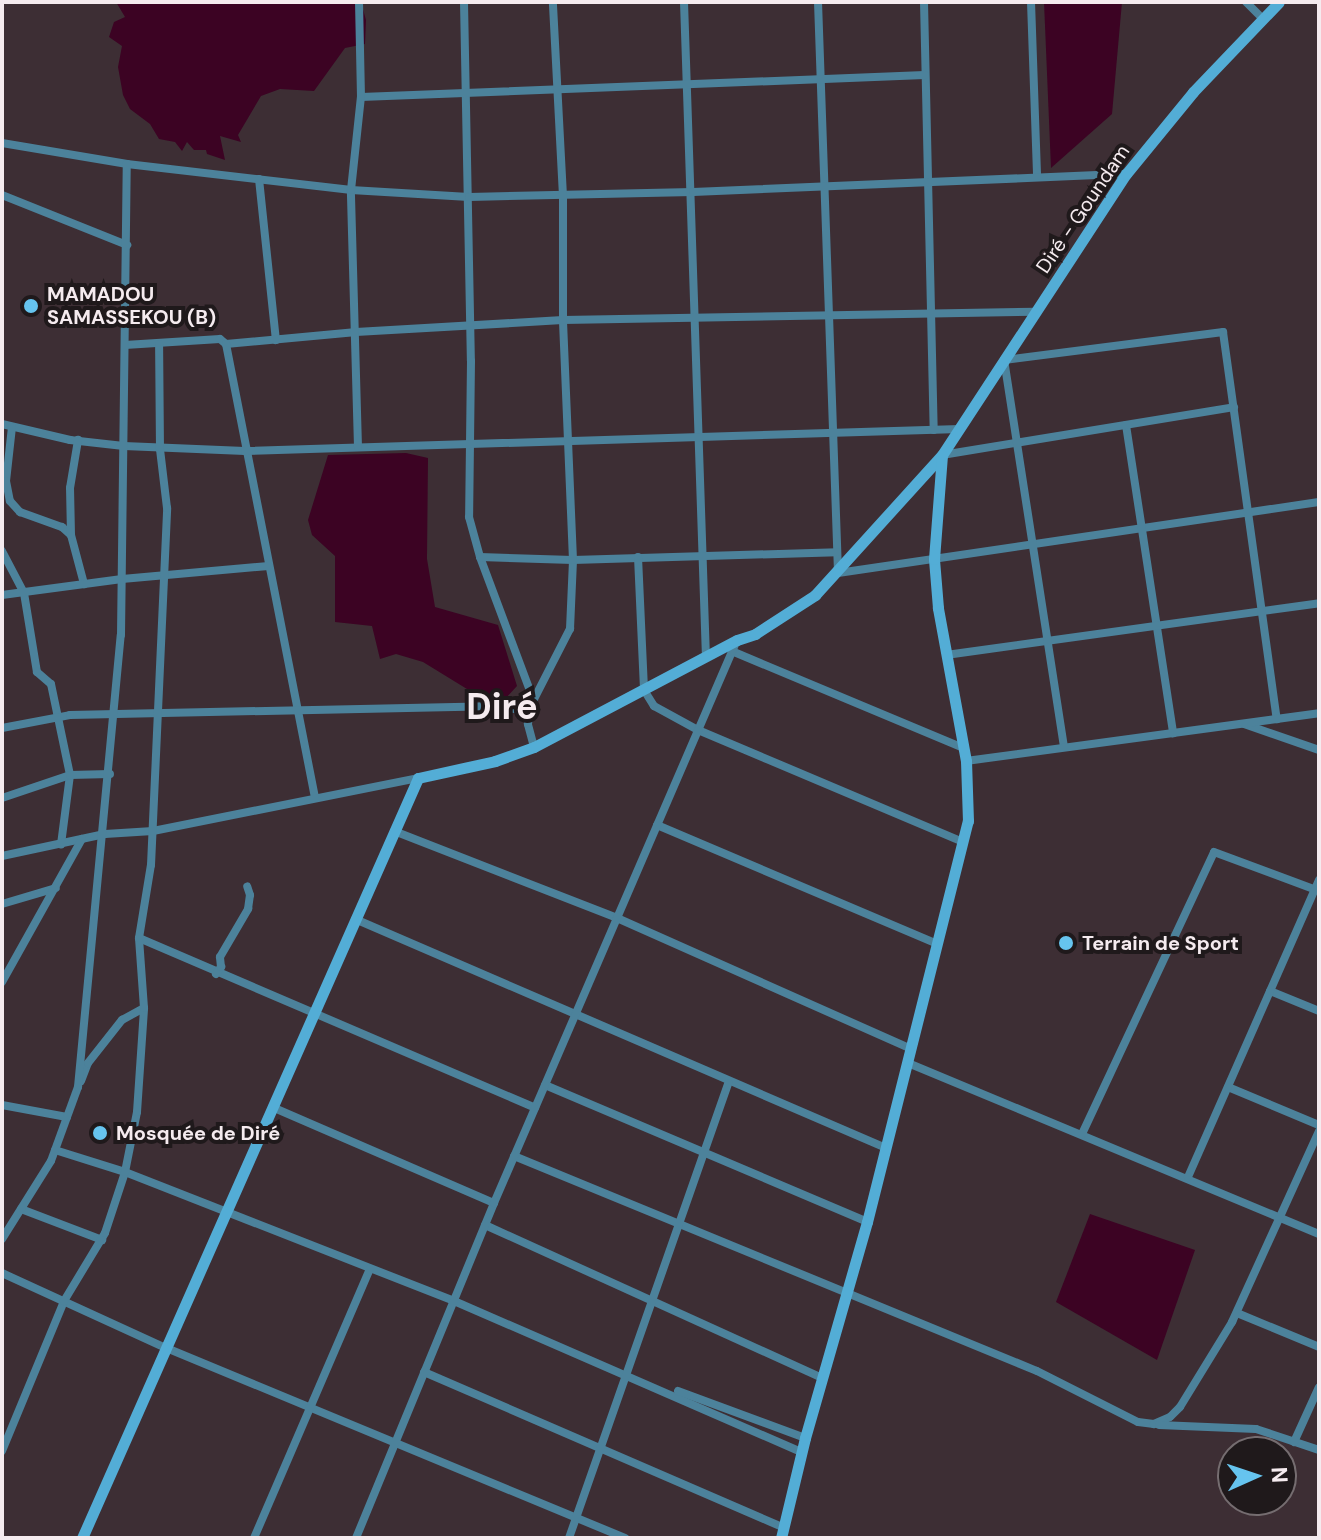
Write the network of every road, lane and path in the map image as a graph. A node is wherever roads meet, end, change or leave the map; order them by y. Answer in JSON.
{"nodes":[{"id":1,"x":359,"y":2,"type":"edge"},
{"id":2,"x":464,"y":2,"type":"edge"},
{"id":3,"x":553,"y":2,"type":"edge"},
{"id":4,"x":684,"y":2,"type":"edge"},
{"id":5,"x":818,"y":2,"type":"edge"},
{"id":6,"x":924,"y":2,"type":"edge"},
{"id":7,"x":1031,"y":2,"type":"edge"},
{"id":8,"x":1246,"y":2,"type":"edge"},
{"id":9,"x":1279,"y":2,"type":"edge"},
{"id":10,"x":1262,"y":18,"type":"junction"},
{"id":11,"x":925,"y":75,"type":"junction"},
{"id":12,"x":820,"y":80,"type":"junction"},
{"id":13,"x":687,"y":85,"type":"junction"},
{"id":14,"x":556,"y":90,"type":"junction"},
{"id":15,"x":463,"y":93,"type":"junction"},
{"id":16,"x":361,"y":97,"type":"junction"},
{"id":17,"x":2,"y":143,"type":"edge"},
{"id":18,"x":127,"y":164,"type":"junction"},
{"id":19,"x":1126,"y":174,"type":"junction"},
{"id":20,"x":1037,"y":177,"type":"junction"},
{"id":21,"x":259,"y":179,"type":"junction"},
{"id":22,"x":930,"y":180,"type":"junction"},
{"id":23,"x":826,"y":185,"type":"junction"},
{"id":24,"x":351,"y":190,"type":"junction"},
{"id":25,"x":693,"y":192,"type":"junction"},
{"id":26,"x":2,"y":195,"type":"edge"},
{"id":27,"x":563,"y":196,"type":"junction"},
{"id":28,"x":469,"y":197,"type":"junction"},
{"id":29,"x":127,"y":245,"type":"junction"},
{"id":30,"x":1036,"y":312,"type":"junction"},
{"id":31,"x":931,"y":314,"type":"junction"},
{"id":32,"x":828,"y":316,"type":"junction"},
{"id":33,"x":563,"y":320,"type":"junction"},
{"id":34,"x":695,"y":320,"type":"junction"},
{"id":35,"x":470,"y":324,"type":"junction"},
{"id":36,"x":356,"y":332,"type":"junction"},
{"id":37,"x":276,"y":340,"type":"junction"},
{"id":38,"x":159,"y":344,"type":"junction"},
{"id":39,"x":226,"y":344,"type":"junction"},
{"id":40,"x":125,"y":345,"type":"junction"},
{"id":41,"x":1004,"y":360,"type":"junction"},
{"id":42,"x":1234,"y":407,"type":"junction"},
{"id":43,"x":1126,"y":425,"type":"junction"},
{"id":44,"x":7,"y":426,"type":"edge"},
{"id":45,"x":960,"y":429,"type":"junction"},
{"id":46,"x":934,"y":430,"type":"junction"},
{"id":47,"x":833,"y":433,"type":"junction"},
{"id":48,"x":699,"y":437,"type":"junction"},
{"id":49,"x":78,"y":440,"type":"junction"},
{"id":50,"x":570,"y":441,"type":"junction"},
{"id":51,"x":1017,"y":442,"type":"junction"},
{"id":52,"x":470,"y":444,"type":"junction"},
{"id":53,"x":124,"y":446,"type":"junction"},
{"id":54,"x":358,"y":447,"type":"junction"},
{"id":55,"x":160,"y":449,"type":"junction"},
{"id":56,"x":245,"y":451,"type":"junction"},
{"id":57,"x":942,"y":455,"type":"junction"},
{"id":58,"x":1319,"y":502,"type":"edge"},
{"id":59,"x":1248,"y":513,"type":"junction"},
{"id":60,"x":1142,"y":528,"type":"junction"},
{"id":61,"x":71,"y":535,"type":"junction"},
{"id":62,"x":1033,"y":544,"type":"junction"},
{"id":63,"x":2,"y":551,"type":"edge"},
{"id":64,"x":837,"y":552,"type":"junction"},
{"id":65,"x":703,"y":555,"type":"junction"},
{"id":66,"x":480,"y":557,"type":"junction"},
{"id":67,"x":638,"y":557,"type":"junction"},
{"id":68,"x":934,"y":559,"type":"junction"},
{"id":69,"x":573,"y":560,"type":"junction"},
{"id":70,"x":268,"y":566,"type":"junction"},
{"id":71,"x":838,"y":573,"type":"junction"},
{"id":72,"x":164,"y":574,"type":"junction"},
{"id":73,"x":122,"y":579,"type":"junction"},
{"id":74,"x":84,"y":584,"type":"junction"},
{"id":75,"x":24,"y":593,"type":"junction"},
{"id":76,"x":2,"y":595,"type":"edge"},
{"id":77,"x":1319,"y":603,"type":"edge"},
{"id":78,"x":1262,"y":611,"type":"junction"},
{"id":79,"x":1157,"y":626,"type":"junction"},
{"id":80,"x":1048,"y":641,"type":"junction"},
{"id":81,"x":736,"y":646,"type":"junction"},
{"id":82,"x":946,"y":655,"type":"junction"},
{"id":83,"x":706,"y":658,"type":"junction"},
{"id":84,"x":644,"y":690,"type":"junction"},
{"id":85,"x":533,"y":699,"type":"junction"},
{"id":86,"x":297,"y":710,"type":"junction"},
{"id":87,"x":530,"y":711,"type":"junction"},
{"id":88,"x":1319,"y":713,"type":"edge"},
{"id":89,"x":158,"y":714,"type":"junction"},
{"id":90,"x":114,"y":715,"type":"junction"},
{"id":91,"x":56,"y":716,"type":"junction"},
{"id":92,"x":1277,"y":719,"type":"junction"},
{"id":93,"x":1241,"y":724,"type":"junction"},
{"id":94,"x":2,"y":728,"type":"edge"},
{"id":95,"x":698,"y":730,"type":"junction"},
{"id":96,"x":1173,"y":733,"type":"junction"},
{"id":97,"x":534,"y":747,"type":"junction"},
{"id":98,"x":1064,"y":747,"type":"junction"},
{"id":99,"x":964,"y":748,"type":"junction"},
{"id":100,"x":1319,"y":750,"type":"edge"},
{"id":101,"x":966,"y":761,"type":"junction"},
{"id":102,"x":110,"y":774,"type":"junction"},
{"id":103,"x":70,"y":775,"type":"junction"},
{"id":104,"x":418,"y":778,"type":"junction"},
{"id":105,"x":315,"y":797,"type":"junction"},
{"id":106,"x":2,"y":798,"type":"edge"},
{"id":107,"x":657,"y":825,"type":"junction"},
{"id":108,"x":153,"y":831,"type":"junction"},
{"id":109,"x":394,"y":831,"type":"junction"},
{"id":110,"x":105,"y":834,"type":"junction"},
{"id":111,"x":82,"y":839,"type":"junction"},
{"id":112,"x":963,"y":842,"type":"junction"},
{"id":113,"x":61,"y":844,"type":"junction"},
{"id":114,"x":2,"y":856,"type":"edge"},
{"id":115,"x":247,"y":886,"type":"dead end"},
{"id":116,"x":1318,"y":886,"type":"edge"},
{"id":117,"x":56,"y":888,"type":"junction"},
{"id":118,"x":2,"y":903,"type":"edge"},
{"id":119,"x":617,"y":918,"type":"junction"},
{"id":120,"x":355,"y":919,"type":"junction"},
{"id":121,"x":139,"y":938,"type":"junction"},
{"id":122,"x":938,"y":944,"type":"junction"},
{"id":123,"x":216,"y":974,"type":"junction"},
{"id":124,"x":2,"y":982,"type":"edge"},
{"id":125,"x":1270,"y":991,"type":"junction"},
{"id":126,"x":144,"y":1008,"type":"junction"},
{"id":127,"x":1319,"y":1011,"type":"edge"},
{"id":128,"x":315,"y":1014,"type":"junction"},
{"id":129,"x":575,"y":1016,"type":"junction"},
{"id":130,"x":911,"y":1049,"type":"junction"},
{"id":131,"x":908,"y":1063,"type":"junction"},
{"id":132,"x":728,"y":1083,"type":"junction"},
{"id":133,"x":545,"y":1085,"type":"junction"},
{"id":134,"x":78,"y":1087,"type":"junction"},
{"id":135,"x":1228,"y":1087,"type":"junction"},
{"id":136,"x":2,"y":1105,"type":"edge"},
{"id":137,"x":272,"y":1107,"type":"junction"},
{"id":138,"x":535,"y":1108,"type":"junction"},
{"id":139,"x":67,"y":1117,"type":"junction"},
{"id":140,"x":1319,"y":1125,"type":"edge"},
{"id":141,"x":1319,"y":1131,"type":"edge"},
{"id":142,"x":1082,"y":1134,"type":"junction"},
{"id":143,"x":886,"y":1148,"type":"junction"},
{"id":144,"x":55,"y":1150,"type":"junction"},
{"id":145,"x":703,"y":1152,"type":"junction"},
{"id":146,"x":514,"y":1156,"type":"junction"},
{"id":147,"x":125,"y":1172,"type":"junction"},
{"id":148,"x":1188,"y":1177,"type":"junction"},
{"id":149,"x":494,"y":1203,"type":"junction"},
{"id":150,"x":21,"y":1209,"type":"junction"},
{"id":151,"x":224,"y":1212,"type":"junction"},
{"id":152,"x":1282,"y":1215,"type":"junction"},
{"id":153,"x":678,"y":1222,"type":"junction"},
{"id":154,"x":867,"y":1222,"type":"junction"},
{"id":155,"x":485,"y":1225,"type":"junction"},
{"id":156,"x":1319,"y":1234,"type":"edge"},
{"id":157,"x":2,"y":1239,"type":"edge"},
{"id":158,"x":102,"y":1240,"type":"junction"},
{"id":159,"x":370,"y":1269,"type":"junction"},
{"id":160,"x":2,"y":1273,"type":"edge"},
{"id":161,"x":846,"y":1294,"type":"junction"},
{"id":162,"x":651,"y":1298,"type":"junction"},
{"id":163,"x":64,"y":1301,"type":"junction"},
{"id":164,"x":454,"y":1301,"type":"junction"},
{"id":165,"x":1237,"y":1313,"type":"junction"},
{"id":166,"x":164,"y":1347,"type":"junction"},
{"id":167,"x":1319,"y":1347,"type":"edge"},
{"id":168,"x":424,"y":1372,"type":"junction"},
{"id":169,"x":624,"y":1372,"type":"junction"},
{"id":170,"x":822,"y":1378,"type":"junction"},
{"id":171,"x":1319,"y":1387,"type":"edge"},
{"id":172,"x":677,"y":1390,"type":"dead end"},
{"id":173,"x":311,"y":1407,"type":"junction"},
{"id":174,"x":1154,"y":1424,"type":"junction"},
{"id":175,"x":1274,"y":1436,"type":"edge"},
{"id":176,"x":1297,"y":1436,"type":"edge"},
{"id":177,"x":805,"y":1438,"type":"junction"},
{"id":178,"x":396,"y":1442,"type":"junction"},
{"id":179,"x":1297,"y":1443,"type":"edge"},
{"id":180,"x":600,"y":1445,"type":"junction"},
{"id":181,"x":1319,"y":1450,"type":"edge"},
{"id":182,"x":2,"y":1451,"type":"edge"},
{"id":183,"x":801,"y":1452,"type":"junction"},
{"id":184,"x":576,"y":1516,"type":"junction"},
{"id":185,"x":782,"y":1533,"type":"edge"},
{"id":186,"x":82,"y":1538,"type":"edge"},
{"id":187,"x":254,"y":1538,"type":"edge"},
{"id":188,"x":356,"y":1538,"type":"edge"},
{"id":189,"x":569,"y":1538,"type":"edge"},
{"id":190,"x":625,"y":1538,"type":"edge"}],
"edges":[{"from":1,"to":16,"type":"street"},
{"from":2,"to":15,"type":"street"},
{"from":3,"to":14,"type":"street"},
{"from":4,"to":13,"type":"street"},
{"from":5,"to":12,"type":"street"},
{"from":6,"to":11,"type":"street"},
{"from":7,"to":20,"type":"street"},
{"from":8,"to":10,"type":"street"},
{"from":9,"to":10,"type":"main road","name":"Diré - Goundam"},
{"from":10,"to":19,"type":"main road","name":"Diré - Goundam"},
{"from":11,"to":12,"type":"street"},
{"from":11,"to":22,"type":"street"},
{"from":12,"to":13,"type":"street"},
{"from":12,"to":23,"type":"street"},
{"from":13,"to":14,"type":"street"},
{"from":13,"to":25,"type":"street"},
{"from":14,"to":15,"type":"street"},
{"from":14,"to":27,"type":"street"},
{"from":15,"to":16,"type":"street"},
{"from":15,"to":28,"type":"street"},
{"from":16,"to":24,"type":"street"},
{"from":17,"to":18,"type":"street"},
{"from":18,"to":21,"type":"street"},
{"from":18,"to":29,"type":"street"},
{"from":19,"to":20,"type":"street"},
{"from":19,"to":30,"type":"main road","name":"Diré - Goundam"},
{"from":20,"to":22,"type":"street"},
{"from":21,"to":24,"type":"street"},
{"from":21,"to":37,"type":"street"},
{"from":22,"to":23,"type":"street"},
{"from":22,"to":31,"type":"street"},
{"from":23,"to":25,"type":"street"},
{"from":23,"to":32,"type":"street"},
{"from":24,"to":28,"type":"street"},
{"from":24,"to":36,"type":"street"},
{"from":25,"to":27,"type":"street"},
{"from":25,"to":34,"type":"street"},
{"from":26,"to":29,"type":"street"},
{"from":27,"to":28,"type":"street"},
{"from":27,"to":33,"type":"street"},
{"from":28,"to":35,"type":"street"},
{"from":29,"to":40,"type":"street"},
{"from":30,"to":31,"type":"street"},
{"from":30,"to":41,"type":"main road","name":"Diré - Goundam"},
{"from":31,"to":32,"type":"street"},
{"from":31,"to":46,"type":"street"},
{"from":32,"to":34,"type":"street"},
{"from":32,"to":47,"type":"street"},
{"from":33,"to":34,"type":"street"},
{"from":33,"to":35,"type":"street"},
{"from":33,"to":50,"type":"street"},
{"from":34,"to":48,"type":"street"},
{"from":35,"to":36,"type":"street"},
{"from":35,"to":52,"type":"street"},
{"from":36,"to":37,"type":"street"},
{"from":36,"to":54,"type":"street"},
{"from":37,"to":39,"type":"street"},
{"from":38,"to":39,"type":"street"},
{"from":38,"to":40,"type":"street"},
{"from":38,"to":55,"type":"street"},
{"from":39,"to":56,"type":"street"},
{"from":40,"to":53,"type":"street"},
{"from":41,"to":42,"type":"street"},
{"from":41,"to":45,"type":"main road","name":"Diré - Goundam"},
{"from":41,"to":51,"type":"street"},
{"from":42,"to":43,"type":"street"},
{"from":42,"to":59,"type":"street"},
{"from":43,"to":51,"type":"street"},
{"from":43,"to":60,"type":"street"},
{"from":44,"to":49,"type":"street"},
{"from":44,"to":61,"type":"street"},
{"from":45,"to":46,"type":"street"},
{"from":45,"to":57,"type":"main road","name":"Diré - Goundam"},
{"from":46,"to":47,"type":"street"},
{"from":47,"to":48,"type":"street"},
{"from":47,"to":64,"type":"street"},
{"from":48,"to":50,"type":"street"},
{"from":48,"to":65,"type":"street"},
{"from":49,"to":53,"type":"street"},
{"from":49,"to":61,"type":"street"},
{"from":50,"to":52,"type":"street"},
{"from":50,"to":69,"type":"street"},
{"from":51,"to":57,"type":"street"},
{"from":51,"to":62,"type":"street"},
{"from":52,"to":54,"type":"street"},
{"from":52,"to":66,"type":"street"},
{"from":53,"to":55,"type":"street"},
{"from":53,"to":73,"type":"street"},
{"from":54,"to":56,"type":"street"},
{"from":55,"to":56,"type":"street"},
{"from":55,"to":72,"type":"street"},
{"from":56,"to":70,"type":"street"},
{"from":57,"to":68,"type":"main road"},
{"from":57,"to":71,"type":"main road","name":"Diré - Goundam"},
{"from":58,"to":59,"type":"street"},
{"from":59,"to":60,"type":"street"},
{"from":59,"to":78,"type":"street"},
{"from":60,"to":62,"type":"street"},
{"from":60,"to":79,"type":"street"},
{"from":61,"to":74,"type":"street"},
{"from":62,"to":68,"type":"street"},
{"from":62,"to":80,"type":"street"},
{"from":63,"to":75,"type":"street"},
{"from":64,"to":65,"type":"street"},
{"from":64,"to":71,"type":"street"},
{"from":65,"to":67,"type":"street"},
{"from":65,"to":83,"type":"street"},
{"from":66,"to":69,"type":"street"},
{"from":66,"to":85,"type":"street"},
{"from":67,"to":69,"type":"street"},
{"from":67,"to":84,"type":"street"},
{"from":68,"to":71,"type":"street"},
{"from":68,"to":82,"type":"main road"},
{"from":69,"to":85,"type":"street"},
{"from":70,"to":72,"type":"street"},
{"from":70,"to":86,"type":"street"},
{"from":71,"to":81,"type":"main road","name":"Diré - Goundam"},
{"from":72,"to":73,"type":"street"},
{"from":72,"to":89,"type":"street"},
{"from":73,"to":74,"type":"street"},
{"from":73,"to":90,"type":"street"},
{"from":74,"to":75,"type":"street"},
{"from":75,"to":76,"type":"street"},
{"from":75,"to":91,"type":"street"},
{"from":77,"to":78,"type":"street"},
{"from":78,"to":79,"type":"street"},
{"from":78,"to":92,"type":"street"},
{"from":79,"to":80,"type":"street"},
{"from":79,"to":96,"type":"street"},
{"from":80,"to":82,"type":"street"},
{"from":80,"to":98,"type":"street"},
{"from":81,"to":83,"type":"main road","name":"Diré - Goundam"},
{"from":81,"to":95,"type":"street"},
{"from":81,"to":99,"type":"street"},
{"from":82,"to":99,"type":"main road"},
{"from":83,"to":84,"type":"main road","name":"Diré - Goundam"},
{"from":84,"to":95,"type":"street"},
{"from":84,"to":97,"type":"main road","name":"Diré - Goundam"},
{"from":85,"to":87,"type":"street"},
{"from":86,"to":87,"type":"street"},
{"from":86,"to":89,"type":"street"},
{"from":86,"to":105,"type":"street"},
{"from":87,"to":97,"type":"street"},
{"from":88,"to":92,"type":"street"},
{"from":89,"to":90,"type":"street"},
{"from":89,"to":108,"type":"street"},
{"from":90,"to":91,"type":"street"},
{"from":90,"to":102,"type":"street"},
{"from":91,"to":94,"type":"street"},
{"from":91,"to":103,"type":"street"},
{"from":92,"to":93,"type":"street"},
{"from":93,"to":96,"type":"street"},
{"from":93,"to":100,"type":"street"},
{"from":95,"to":107,"type":"street"},
{"from":95,"to":112,"type":"street"},
{"from":96,"to":98,"type":"street"},
{"from":97,"to":104,"type":"main road","name":"Diré - Goundam"},
{"from":98,"to":101,"type":"street"},
{"from":99,"to":101,"type":"main road"},
{"from":101,"to":112,"type":"main road"},
{"from":102,"to":103,"type":"street"},
{"from":102,"to":110,"type":"street"},
{"from":103,"to":106,"type":"street"},
{"from":103,"to":113,"type":"street"},
{"from":104,"to":105,"type":"street"},
{"from":104,"to":109,"type":"main road"},
{"from":105,"to":108,"type":"street"},
{"from":107,"to":119,"type":"street"},
{"from":107,"to":122,"type":"street"},
{"from":108,"to":110,"type":"street"},
{"from":108,"to":121,"type":"street"},
{"from":109,"to":119,"type":"street"},
{"from":109,"to":120,"type":"main road"},
{"from":110,"to":111,"type":"street"},
{"from":110,"to":134,"type":"street"},
{"from":111,"to":113,"type":"street"},
{"from":111,"to":117,"type":"street"},
{"from":112,"to":122,"type":"main road"},
{"from":113,"to":114,"type":"street"},
{"from":115,"to":123,"type":"street"},
{"from":116,"to":125,"type":"street"},
{"from":116,"to":142,"type":"street"},
{"from":117,"to":118,"type":"street"},
{"from":117,"to":124,"type":"street"},
{"from":119,"to":129,"type":"street"},
{"from":119,"to":130,"type":"street"},
{"from":120,"to":128,"type":"main road"},
{"from":120,"to":129,"type":"street"},
{"from":121,"to":123,"type":"street"},
{"from":121,"to":126,"type":"street"},
{"from":122,"to":130,"type":"main road"},
{"from":123,"to":128,"type":"street"},
{"from":125,"to":127,"type":"street"},
{"from":125,"to":135,"type":"street"},
{"from":126,"to":134,"type":"street"},
{"from":126,"to":147,"type":"street"},
{"from":128,"to":137,"type":"main road"},
{"from":128,"to":138,"type":"street"},
{"from":129,"to":132,"type":"street"},
{"from":129,"to":133,"type":"street"},
{"from":130,"to":131,"type":"main road"},
{"from":131,"to":142,"type":"street"},
{"from":131,"to":143,"type":"main road"},
{"from":132,"to":143,"type":"street"},
{"from":132,"to":145,"type":"street"},
{"from":133,"to":138,"type":"street"},
{"from":133,"to":145,"type":"street"},
{"from":134,"to":139,"type":"street"},
{"from":135,"to":140,"type":"street"},
{"from":135,"to":148,"type":"street"},
{"from":136,"to":139,"type":"street"},
{"from":137,"to":149,"type":"street"},
{"from":137,"to":151,"type":"main road"},
{"from":138,"to":146,"type":"street"},
{"from":139,"to":144,"type":"street"},
{"from":141,"to":152,"type":"street"},
{"from":142,"to":148,"type":"street"},
{"from":143,"to":154,"type":"main road"},
{"from":144,"to":147,"type":"street"},
{"from":144,"to":150,"type":"street"},
{"from":145,"to":153,"type":"street"},
{"from":145,"to":154,"type":"street"},
{"from":146,"to":149,"type":"street"},
{"from":146,"to":153,"type":"street"},
{"from":147,"to":151,"type":"street"},
{"from":147,"to":158,"type":"street"},
{"from":148,"to":152,"type":"street"},
{"from":149,"to":155,"type":"street"},
{"from":150,"to":157,"type":"street"},
{"from":150,"to":158,"type":"street"},
{"from":151,"to":159,"type":"street"},
{"from":151,"to":166,"type":"main road"},
{"from":152,"to":156,"type":"street"},
{"from":152,"to":165,"type":"street"},
{"from":153,"to":161,"type":"street"},
{"from":153,"to":162,"type":"street"},
{"from":154,"to":161,"type":"main road"},
{"from":155,"to":162,"type":"street"},
{"from":155,"to":164,"type":"street"},
{"from":158,"to":163,"type":"street"},
{"from":159,"to":164,"type":"street"},
{"from":159,"to":173,"type":"street"},
{"from":160,"to":163,"type":"street"},
{"from":161,"to":170,"type":"main road"},
{"from":161,"to":174,"type":"street"},
{"from":162,"to":169,"type":"street"},
{"from":162,"to":170,"type":"street"},
{"from":163,"to":166,"type":"street"},
{"from":163,"to":182,"type":"street"},
{"from":164,"to":168,"type":"street"},
{"from":164,"to":169,"type":"street"},
{"from":165,"to":167,"type":"street"},
{"from":165,"to":174,"type":"street"},
{"from":166,"to":173,"type":"street"},
{"from":166,"to":186,"type":"main road"},
{"from":168,"to":178,"type":"street"},
{"from":168,"to":180,"type":"street"},
{"from":169,"to":180,"type":"street"},
{"from":169,"to":183,"type":"street"},
{"from":170,"to":177,"type":"main road"},
{"from":171,"to":176,"type":"street"},
{"from":172,"to":177,"type":"street"},
{"from":173,"to":178,"type":"street"},
{"from":173,"to":187,"type":"street"},
{"from":174,"to":175,"type":"street"},
{"from":177,"to":183,"type":"main road"},
{"from":178,"to":184,"type":"street"},
{"from":178,"to":188,"type":"street"},
{"from":179,"to":181,"type":"street"},
{"from":180,"to":184,"type":"street"},
{"from":180,"to":185,"type":"street"},
{"from":183,"to":185,"type":"main road"},
{"from":184,"to":189,"type":"street"},
{"from":184,"to":190,"type":"street"}]}
